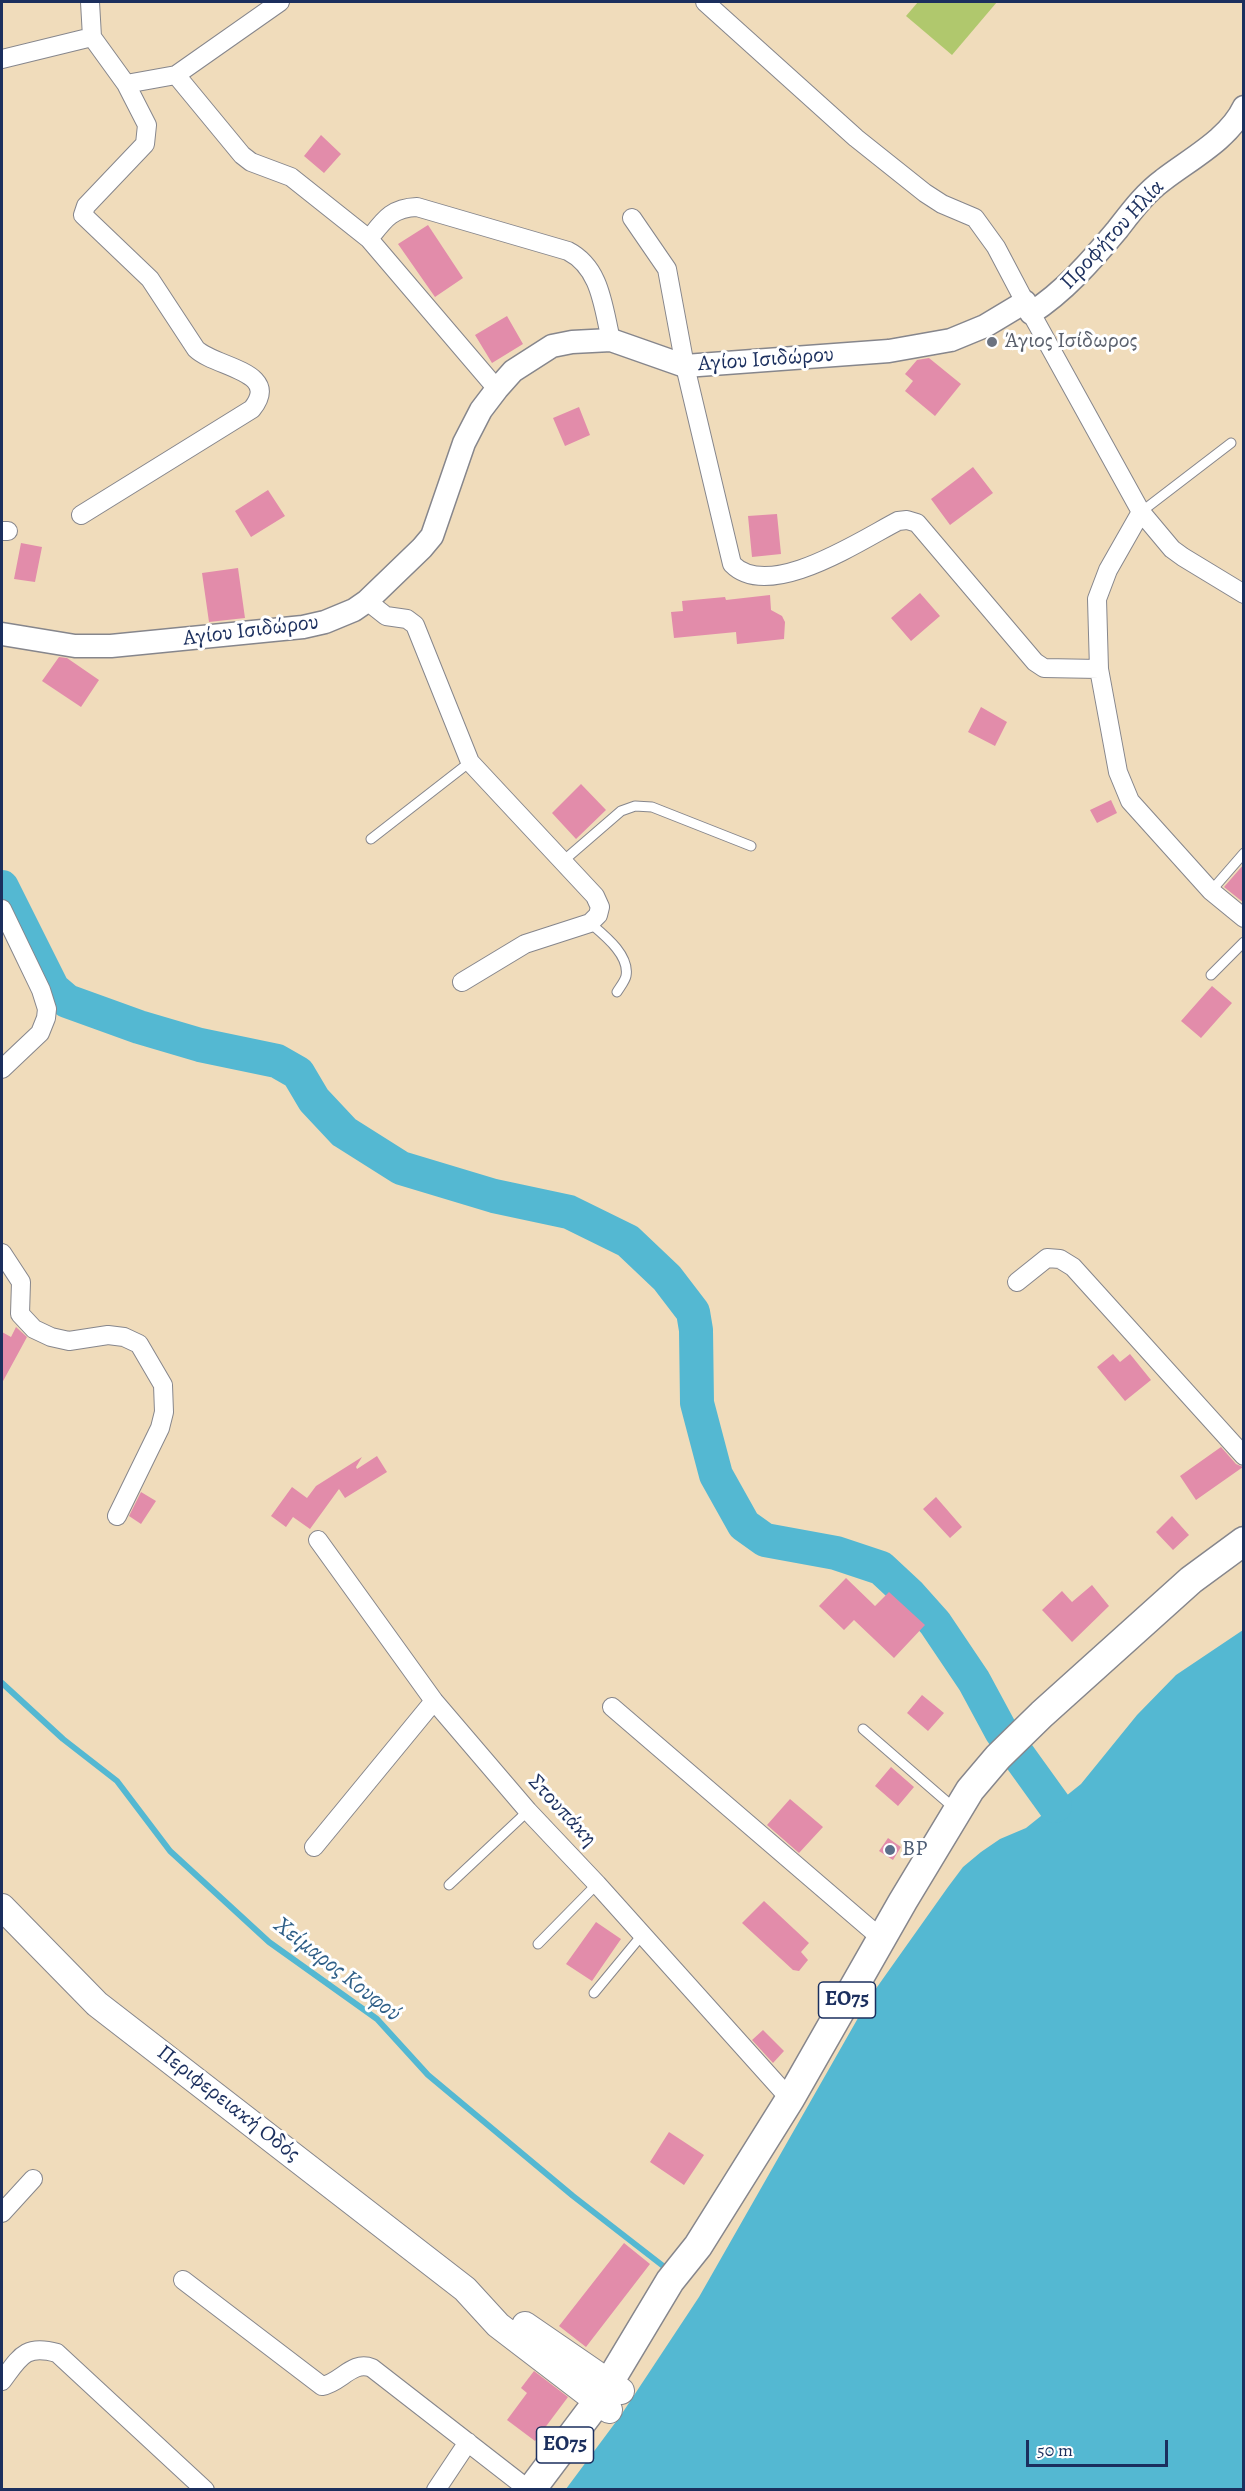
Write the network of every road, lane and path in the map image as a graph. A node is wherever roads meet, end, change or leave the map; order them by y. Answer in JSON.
{"nodes":[{"id":1,"x":90,"y":2,"type":"edge"},
{"id":2,"x":280,"y":2,"type":"edge"},
{"id":3,"x":705,"y":2,"type":"edge"},
{"id":4,"x":92,"y":37,"type":"junction"},
{"id":5,"x":2,"y":59,"type":"edge"},
{"id":6,"x":176,"y":75,"type":"junction"},
{"id":7,"x":126,"y":84,"type":"junction"},
{"id":8,"x":1244,"y":107,"type":"edge"},
{"id":9,"x":632,"y":218,"type":"dead end"},
{"id":10,"x":369,"y":239,"type":"junction"},
{"id":11,"x":1028,"y":307,"type":"junction"},
{"id":12,"x":611,"y":340,"type":"junction"},
{"id":13,"x":685,"y":366,"type":"junction"},
{"id":14,"x":497,"y":389,"type":"junction"},
{"id":15,"x":1231,"y":443,"type":"dead end"},
{"id":16,"x":1141,"y":512,"type":"junction"},
{"id":17,"x":81,"y":515,"type":"dead end"},
{"id":18,"x":1244,"y":594,"type":"edge"},
{"id":19,"x":367,"y":600,"type":"junction"},
{"id":20,"x":2,"y":634,"type":"edge"},
{"id":21,"x":1099,"y":669,"type":"junction"},
{"id":22,"x":470,"y":762,"type":"junction"},
{"id":23,"x":371,"y":839,"type":"dead end"},
{"id":24,"x":751,"y":846,"type":"dead end"},
{"id":25,"x":1244,"y":853,"type":"edge"},
{"id":26,"x":562,"y":862,"type":"junction"},
{"id":27,"x":1211,"y":891,"type":"junction"},
{"id":28,"x":2,"y":909,"type":"edge"},
{"id":29,"x":1244,"y":918,"type":"edge"},
{"id":30,"x":590,"y":923,"type":"junction"},
{"id":31,"x":1244,"y":942,"type":"edge"},
{"id":32,"x":1211,"y":975,"type":"dead end"},
{"id":33,"x":462,"y":982,"type":"dead end"},
{"id":34,"x":617,"y":992,"type":"dead end"},
{"id":35,"x":2,"y":1069,"type":"edge"},
{"id":36,"x":2,"y":1253,"type":"edge"},
{"id":37,"x":1017,"y":1282,"type":"dead end"},
{"id":38,"x":1244,"y":1456,"type":"edge"},
{"id":39,"x":117,"y":1516,"type":"dead end"},
{"id":40,"x":318,"y":1539,"type":"dead end"},
{"id":41,"x":1244,"y":1541,"type":"edge"},
{"id":42,"x":434,"y":1701,"type":"junction"},
{"id":43,"x":612,"y":1707,"type":"dead end"},
{"id":44,"x":863,"y":1730,"type":"dead end"},
{"id":45,"x":956,"y":1810,"type":"junction"},
{"id":46,"x":528,"y":1811,"type":"junction"},
{"id":47,"x":314,"y":1847,"type":"dead end"},
{"id":48,"x":597,"y":1884,"type":"junction"},
{"id":49,"x":449,"y":1885,"type":"dead end"},
{"id":50,"x":2,"y":1907,"type":"edge"},
{"id":51,"x":642,"y":1935,"type":"junction"},
{"id":52,"x":882,"y":1939,"type":"junction"},
{"id":53,"x":538,"y":1944,"type":"dead end"},
{"id":54,"x":594,"y":1993,"type":"dead end"},
{"id":55,"x":790,"y":2099,"type":"junction"},
{"id":56,"x":33,"y":2180,"type":"dead end"},
{"id":57,"x":2,"y":2213,"type":"edge"},
{"id":58,"x":183,"y":2280,"type":"dead end"},
{"id":59,"x":2,"y":2381,"type":"edge"},
{"id":60,"x":610,"y":2397,"type":"junction"},
{"id":61,"x":468,"y":2442,"type":"junction"},
{"id":62,"x":206,"y":2490,"type":"edge"},
{"id":63,"x":436,"y":2490,"type":"edge"},
{"id":64,"x":530,"y":2490,"type":"edge"},
{"id":65,"x":550,"y":2490,"type":"edge"}],
"edges":[{"from":1,"to":4,"type":"street"},
{"from":2,"to":6,"type":"street"},
{"from":3,"to":11,"type":"street"},
{"from":4,"to":5,"type":"street"},
{"from":4,"to":7,"type":"street"},
{"from":6,"to":7,"type":"street"},
{"from":6,"to":10,"type":"street"},
{"from":7,"to":17,"type":"street"},
{"from":8,"to":11,"type":"street","name":"Προφήτου Ηλία"},
{"from":9,"to":13,"type":"street"},
{"from":10,"to":12,"type":"street"},
{"from":10,"to":14,"type":"street"},
{"from":11,"to":13,"type":"street","name":"Αγίου Ισιδώρου"},
{"from":11,"to":16,"type":"street"},
{"from":12,"to":13,"type":"street","name":"Αγίου Ισιδώρου"},
{"from":12,"to":14,"type":"street","name":"Αγίου Ισιδώρου"},
{"from":13,"to":21,"type":"street"},
{"from":14,"to":19,"type":"street","name":"Αγίου Ισιδώρου"},
{"from":15,"to":16,"type":"lane"},
{"from":16,"to":18,"type":"street"},
{"from":16,"to":21,"type":"street"},
{"from":19,"to":20,"type":"street","name":"Αγίου Ισιδώρου"},
{"from":19,"to":22,"type":"street"},
{"from":21,"to":27,"type":"street"},
{"from":22,"to":23,"type":"lane"},
{"from":22,"to":26,"type":"street"},
{"from":24,"to":26,"type":"lane"},
{"from":25,"to":27,"type":"lane"},
{"from":26,"to":30,"type":"street"},
{"from":27,"to":29,"type":"street"},
{"from":28,"to":35,"type":"street"},
{"from":30,"to":33,"type":"street"},
{"from":30,"to":34,"type":"lane"},
{"from":31,"to":32,"type":"lane"},
{"from":36,"to":39,"type":"street"},
{"from":37,"to":38,"type":"street"},
{"from":40,"to":42,"type":"street","name":"Στουπάκη"},
{"from":41,"to":45,"type":"main road","number":"ΕΟ75"},
{"from":42,"to":46,"type":"street","name":"Στουπάκη"},
{"from":42,"to":47,"type":"street"},
{"from":43,"to":52,"type":"street"},
{"from":44,"to":45,"type":"lane"},
{"from":45,"to":52,"type":"main road","number":"ΕΟ75"},
{"from":46,"to":48,"type":"street","name":"Στουπάκη"},
{"from":46,"to":49,"type":"lane"},
{"from":48,"to":51,"type":"street","name":"Στουπάκη"},
{"from":48,"to":53,"type":"lane"},
{"from":50,"to":60,"type":"main road","name":"Περιφερειακή Οδός"},
{"from":51,"to":54,"type":"lane"},
{"from":51,"to":55,"type":"street","name":"Στουπάκη"},
{"from":52,"to":55,"type":"main road","number":"ΕΟ75"},
{"from":55,"to":60,"type":"main road","number":"ΕΟ75"},
{"from":56,"to":57,"type":"street"},
{"from":58,"to":61,"type":"street"},
{"from":59,"to":62,"type":"street"},
{"from":60,"to":64,"type":"main road","number":"ΕΟ75"},
{"from":60,"to":65,"type":"main road","number":"ΕΟ75"},
{"from":61,"to":63,"type":"street"},
{"from":61,"to":64,"type":"street"}]}
